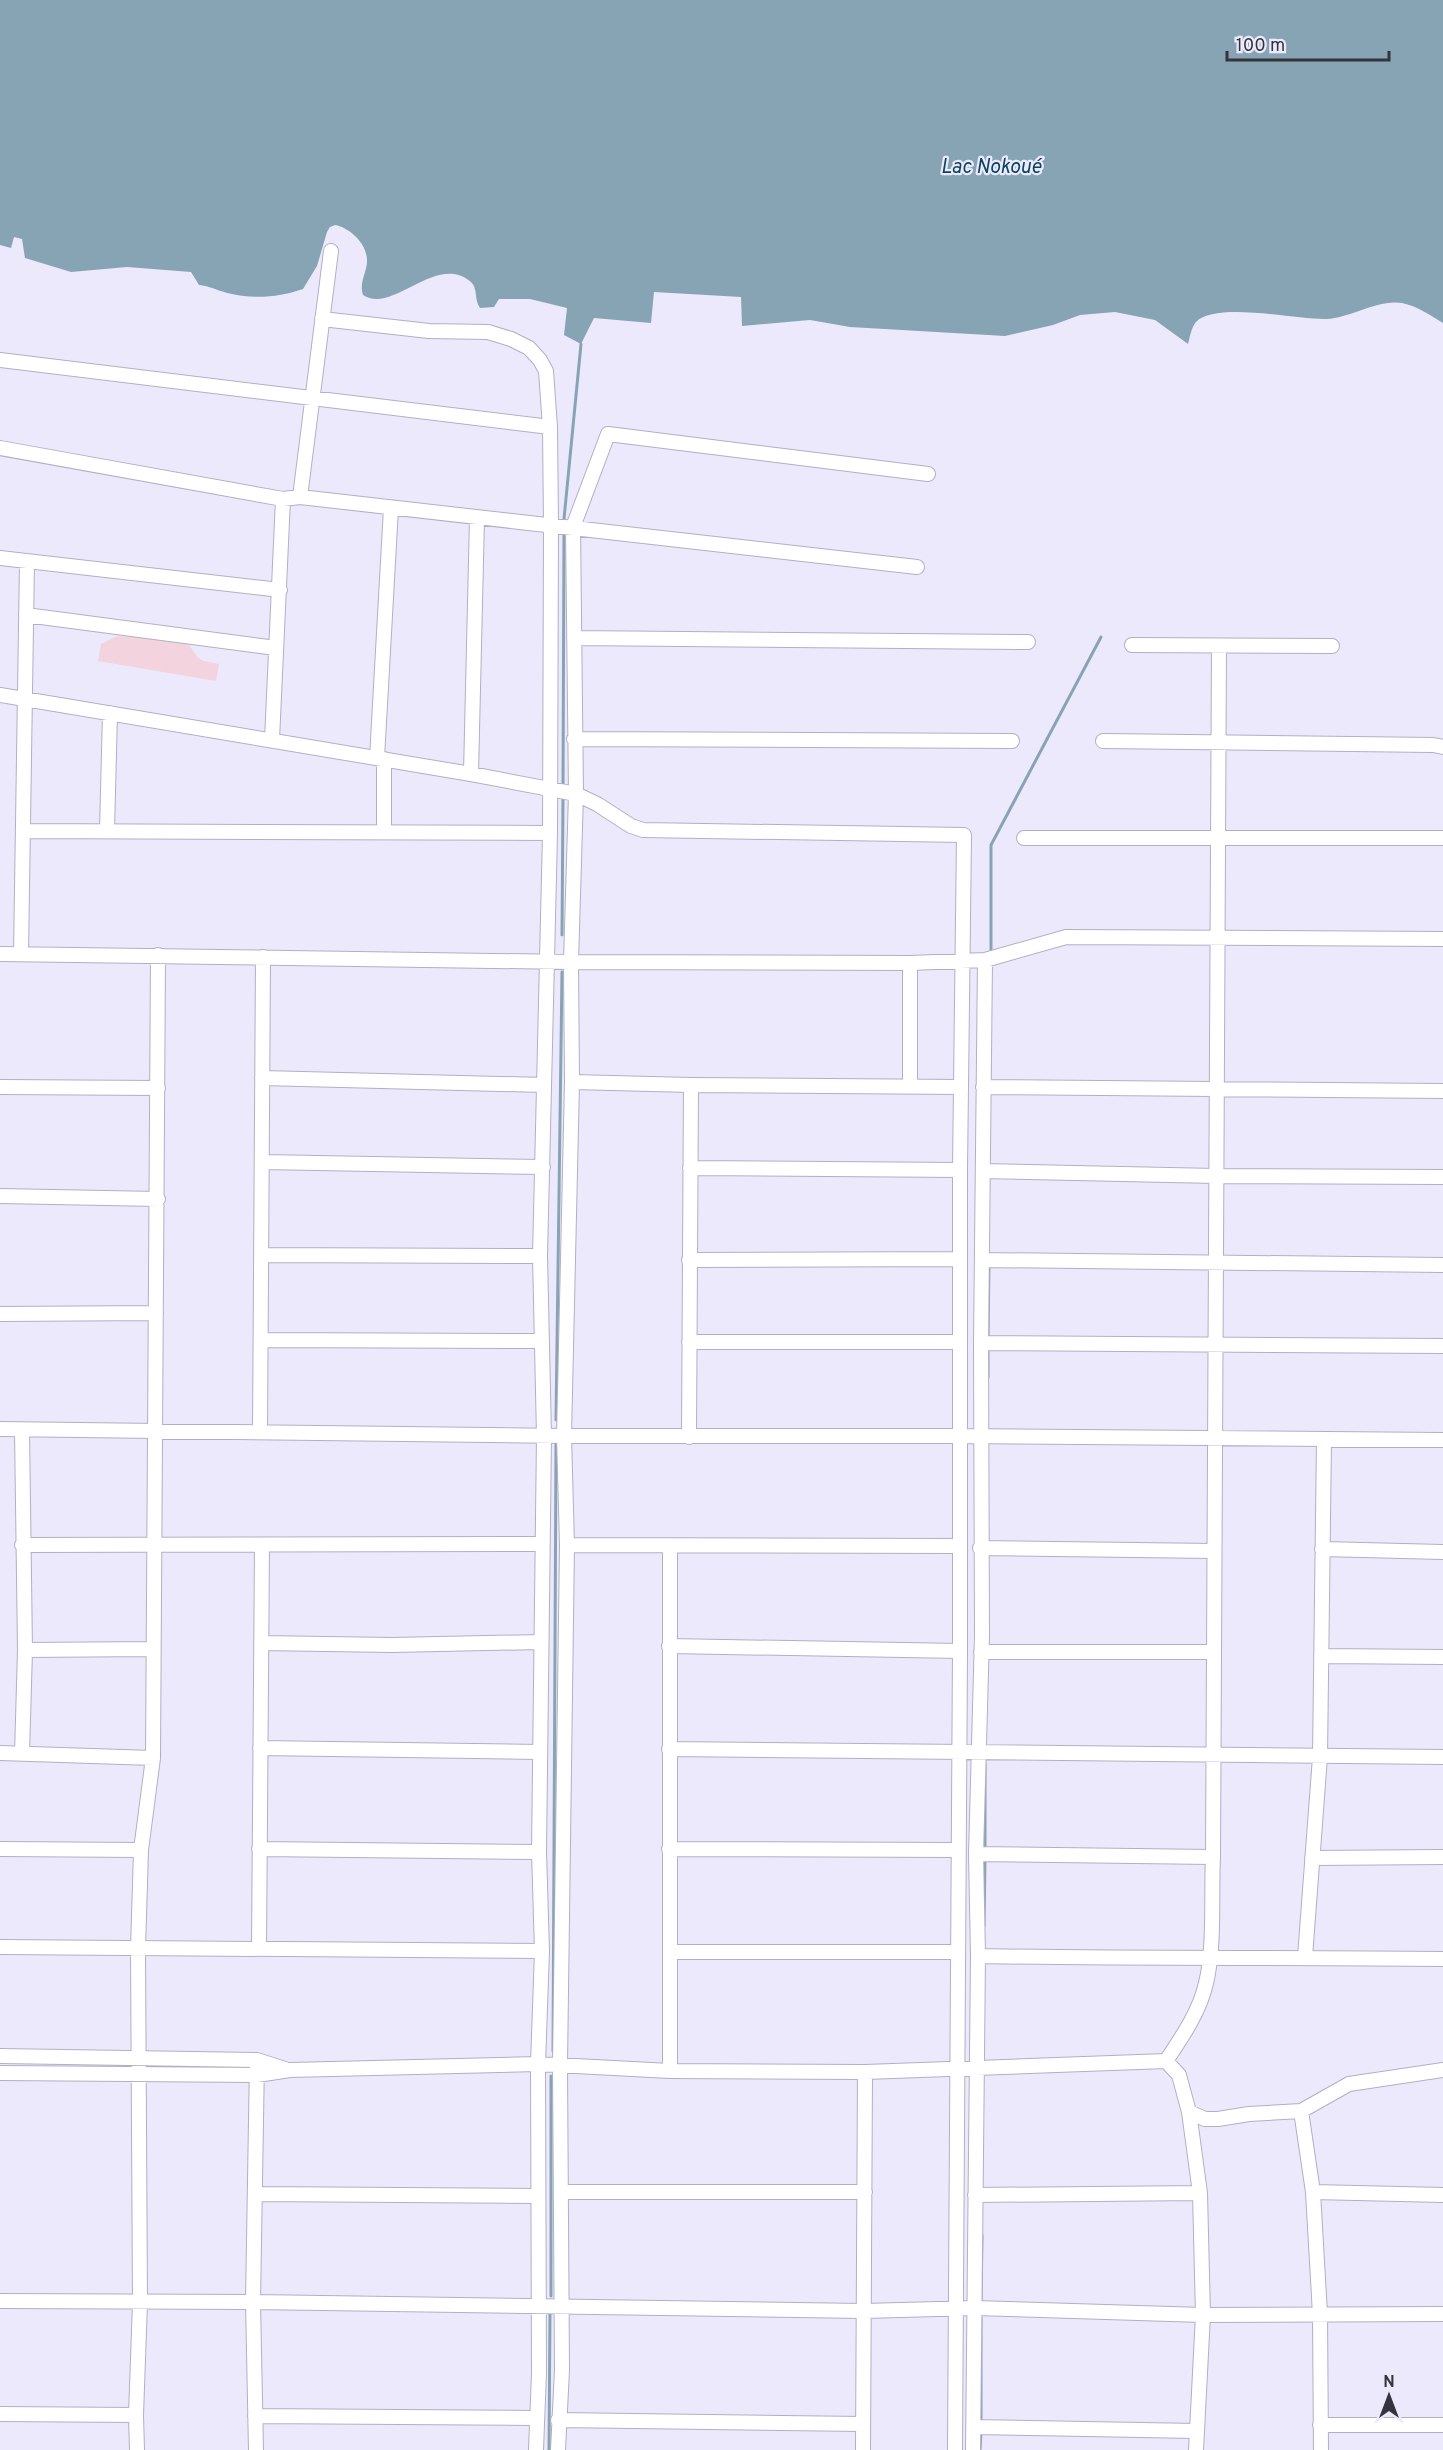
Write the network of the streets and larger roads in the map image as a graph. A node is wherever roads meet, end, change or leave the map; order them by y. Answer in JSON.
{"nodes":[{"id":1,"x":331,"y":251,"type":"dead end"},
{"id":2,"x":322,"y":319,"type":"junction"},
{"id":3,"x":0,"y":360,"type":"edge"},
{"id":4,"x":312,"y":400,"type":"junction"},
{"id":5,"x":550,"y":428,"type":"junction"},
{"id":6,"x":0,"y":448,"type":"edge"},
{"id":7,"x":928,"y":474,"type":"dead end"},
{"id":8,"x":300,"y":497,"type":"junction"},
{"id":9,"x":283,"y":499,"type":"junction"},
{"id":10,"x":391,"y":508,"type":"junction"},
{"id":11,"x":477,"y":518,"type":"junction"},
{"id":12,"x":551,"y":525,"type":"junction"},
{"id":13,"x":573,"y":527,"type":"junction"},
{"id":14,"x":0,"y":558,"type":"edge"},
{"id":15,"x":27,"y":561,"type":"junction"},
{"id":16,"x":917,"y":567,"type":"dead end"},
{"id":17,"x":280,"y":590,"type":"junction"},
{"id":18,"x":26,"y":615,"type":"junction"},
{"id":19,"x":574,"y":638,"type":"junction"},
{"id":20,"x":1028,"y":642,"type":"dead end"},
{"id":21,"x":1132,"y":645,"type":"dead end"},
{"id":22,"x":1219,"y":646,"type":"junction"},
{"id":23,"x":1332,"y":646,"type":"dead end"},
{"id":24,"x":276,"y":648,"type":"junction"},
{"id":25,"x":0,"y":695,"type":"edge"},
{"id":26,"x":26,"y":699,"type":"junction"},
{"id":27,"x":110,"y":713,"type":"junction"},
{"id":28,"x":574,"y":739,"type":"junction"},
{"id":29,"x":272,"y":740,"type":"junction"},
{"id":30,"x":1012,"y":741,"type":"dead end"},
{"id":31,"x":1103,"y":741,"type":"dead end"},
{"id":32,"x":1218,"y":743,"type":"junction"},
{"id":33,"x":1443,"y":747,"type":"edge"},
{"id":34,"x":381,"y":758,"type":"junction"},
{"id":35,"x":471,"y":774,"type":"junction"},
{"id":36,"x":549,"y":790,"type":"junction"},
{"id":37,"x":576,"y":794,"type":"junction"},
{"id":38,"x":23,"y":831,"type":"junction"},
{"id":39,"x":107,"y":831,"type":"junction"},
{"id":40,"x":384,"y":832,"type":"junction"},
{"id":41,"x":550,"y":833,"type":"junction"},
{"id":42,"x":1024,"y":838,"type":"dead end"},
{"id":43,"x":1218,"y":838,"type":"junction"},
{"id":44,"x":1443,"y":838,"type":"edge"},
{"id":45,"x":1217,"y":938,"type":"junction"},
{"id":46,"x":1443,"y":939,"type":"edge"},
{"id":47,"x":0,"y":954,"type":"edge"},
{"id":48,"x":21,"y":954,"type":"junction"},
{"id":49,"x":159,"y":956,"type":"junction"},
{"id":50,"x":263,"y":957,"type":"junction"},
{"id":51,"x":985,"y":960,"type":"junction"},
{"id":52,"x":548,"y":961,"type":"junction"},
{"id":53,"x":964,"y":961,"type":"junction"},
{"id":54,"x":571,"y":962,"type":"junction"},
{"id":55,"x":910,"y":963,"type":"junction"},
{"id":56,"x":262,"y":1077,"type":"junction"},
{"id":57,"x":573,"y":1082,"type":"junction"},
{"id":58,"x":544,"y":1085,"type":"junction"},
{"id":59,"x":691,"y":1085,"type":"junction"},
{"id":60,"x":983,"y":1086,"type":"junction"},
{"id":61,"x":0,"y":1087,"type":"edge"},
{"id":62,"x":910,"y":1087,"type":"junction"},
{"id":63,"x":961,"y":1087,"type":"junction"},
{"id":64,"x":158,"y":1088,"type":"junction"},
{"id":65,"x":1217,"y":1090,"type":"junction"},
{"id":66,"x":1443,"y":1090,"type":"edge"},
{"id":67,"x":262,"y":1162,"type":"junction"},
{"id":68,"x":543,"y":1167,"type":"junction"},
{"id":69,"x":690,"y":1168,"type":"junction"},
{"id":70,"x":960,"y":1170,"type":"junction"},
{"id":71,"x":983,"y":1171,"type":"junction"},
{"id":72,"x":1216,"y":1176,"type":"junction"},
{"id":73,"x":1443,"y":1177,"type":"edge"},
{"id":74,"x":0,"y":1196,"type":"edge"},
{"id":75,"x":158,"y":1199,"type":"junction"},
{"id":76,"x":261,"y":1255,"type":"junction"},
{"id":77,"x":540,"y":1256,"type":"junction"},
{"id":78,"x":960,"y":1259,"type":"junction"},
{"id":79,"x":689,"y":1260,"type":"junction"},
{"id":80,"x":983,"y":1260,"type":"junction"},
{"id":81,"x":1216,"y":1263,"type":"junction"},
{"id":82,"x":1443,"y":1265,"type":"edge"},
{"id":83,"x":156,"y":1313,"type":"junction"},
{"id":84,"x":0,"y":1314,"type":"edge"},
{"id":85,"x":261,"y":1340,"type":"junction"},
{"id":86,"x":540,"y":1341,"type":"junction"},
{"id":87,"x":689,"y":1342,"type":"junction"},
{"id":88,"x":959,"y":1342,"type":"junction"},
{"id":89,"x":981,"y":1343,"type":"junction"},
{"id":90,"x":1215,"y":1344,"type":"junction"},
{"id":91,"x":1443,"y":1346,"type":"edge"},
{"id":92,"x":0,"y":1429,"type":"edge"},
{"id":93,"x":22,"y":1430,"type":"junction"},
{"id":94,"x":155,"y":1431,"type":"junction"},
{"id":95,"x":260,"y":1432,"type":"junction"},
{"id":96,"x":544,"y":1436,"type":"junction"},
{"id":97,"x":564,"y":1436,"type":"junction"},
{"id":98,"x":961,"y":1436,"type":"junction"},
{"id":99,"x":689,"y":1437,"type":"junction"},
{"id":100,"x":981,"y":1437,"type":"junction"},
{"id":101,"x":1215,"y":1439,"type":"junction"},
{"id":102,"x":1324,"y":1440,"type":"junction"},
{"id":103,"x":1443,"y":1440,"type":"edge"},
{"id":104,"x":541,"y":1544,"type":"junction"},
{"id":105,"x":22,"y":1545,"type":"junction"},
{"id":106,"x":154,"y":1545,"type":"junction"},
{"id":107,"x":262,"y":1545,"type":"junction"},
{"id":108,"x":567,"y":1545,"type":"junction"},
{"id":109,"x":670,"y":1546,"type":"junction"},
{"id":110,"x":960,"y":1546,"type":"junction"},
{"id":111,"x":980,"y":1548,"type":"junction"},
{"id":112,"x":1322,"y":1549,"type":"junction"},
{"id":113,"x":1214,"y":1551,"type":"junction"},
{"id":114,"x":1443,"y":1552,"type":"edge"},
{"id":115,"x":959,"y":1635,"type":"junction"},
{"id":116,"x":982,"y":1635,"type":"junction"},
{"id":117,"x":540,"y":1642,"type":"junction"},
{"id":118,"x":261,"y":1643,"type":"junction"},
{"id":119,"x":669,"y":1646,"type":"junction"},
{"id":120,"x":153,"y":1649,"type":"junction"},
{"id":121,"x":25,"y":1650,"type":"junction"},
{"id":122,"x":960,"y":1651,"type":"junction"},
{"id":123,"x":981,"y":1652,"type":"junction"},
{"id":124,"x":1214,"y":1652,"type":"junction"},
{"id":125,"x":1321,"y":1656,"type":"junction"},
{"id":126,"x":1443,"y":1657,"type":"edge"},
{"id":127,"x":260,"y":1748,"type":"junction"},
{"id":128,"x":669,"y":1749,"type":"junction"},
{"id":129,"x":539,"y":1752,"type":"junction"},
{"id":130,"x":960,"y":1752,"type":"junction"},
{"id":131,"x":980,"y":1752,"type":"junction"},
{"id":132,"x":0,"y":1753,"type":"edge"},
{"id":133,"x":22,"y":1754,"type":"junction"},
{"id":134,"x":1213,"y":1756,"type":"junction"},
{"id":135,"x":1320,"y":1757,"type":"junction"},
{"id":136,"x":1443,"y":1757,"type":"edge"},
{"id":137,"x":153,"y":1758,"type":"junction"},
{"id":138,"x":0,"y":1849,"type":"edge"},
{"id":139,"x":259,"y":1849,"type":"junction"},
{"id":140,"x":669,"y":1849,"type":"junction"},
{"id":141,"x":141,"y":1850,"type":"junction"},
{"id":142,"x":958,"y":1850,"type":"junction"},
{"id":143,"x":539,"y":1852,"type":"junction"},
{"id":144,"x":976,"y":1854,"type":"junction"},
{"id":145,"x":1213,"y":1857,"type":"junction"},
{"id":146,"x":1443,"y":1857,"type":"edge"},
{"id":147,"x":1312,"y":1858,"type":"junction"},
{"id":148,"x":0,"y":1947,"type":"edge"},
{"id":149,"x":138,"y":1949,"type":"junction"},
{"id":150,"x":259,"y":1949,"type":"junction"},
{"id":151,"x":542,"y":1951,"type":"junction"},
{"id":152,"x":670,"y":1952,"type":"junction"},
{"id":153,"x":957,"y":1952,"type":"junction"},
{"id":154,"x":978,"y":1956,"type":"junction"},
{"id":155,"x":1305,"y":1957,"type":"junction"},
{"id":156,"x":1210,"y":1959,"type":"junction"},
{"id":157,"x":1443,"y":1959,"type":"edge"},
{"id":158,"x":0,"y":2056,"type":"edge"},
{"id":159,"x":140,"y":2059,"type":"junction"},
{"id":160,"x":257,"y":2060,"type":"junction"},
{"id":161,"x":1166,"y":2061,"type":"junction"},
{"id":162,"x":538,"y":2064,"type":"junction"},
{"id":163,"x":560,"y":2065,"type":"junction"},
{"id":164,"x":976,"y":2067,"type":"junction"},
{"id":165,"x":957,"y":2069,"type":"junction"},
{"id":166,"x":290,"y":2070,"type":"junction"},
{"id":167,"x":1443,"y":2070,"type":"edge"},
{"id":168,"x":670,"y":2071,"type":"junction"},
{"id":169,"x":865,"y":2072,"type":"junction"},
{"id":170,"x":0,"y":2073,"type":"edge"},
{"id":171,"x":139,"y":2073,"type":"junction"},
{"id":172,"x":257,"y":2074,"type":"junction"},
{"id":173,"x":1301,"y":2111,"type":"junction"},
{"id":174,"x":1189,"y":2112,"type":"junction"},
{"id":175,"x":561,"y":2192,"type":"junction"},
{"id":176,"x":865,"y":2192,"type":"junction"},
{"id":177,"x":1313,"y":2192,"type":"junction"},
{"id":178,"x":256,"y":2193,"type":"junction"},
{"id":179,"x":1200,"y":2193,"type":"junction"},
{"id":180,"x":975,"y":2195,"type":"junction"},
{"id":181,"x":1443,"y":2195,"type":"edge"},
{"id":182,"x":538,"y":2196,"type":"junction"},
{"id":183,"x":0,"y":2301,"type":"edge"},
{"id":184,"x":254,"y":2302,"type":"junction"},
{"id":185,"x":140,"y":2303,"type":"junction"},
{"id":186,"x":537,"y":2306,"type":"junction"},
{"id":187,"x":561,"y":2306,"type":"junction"},
{"id":188,"x":956,"y":2308,"type":"junction"},
{"id":189,"x":974,"y":2308,"type":"junction"},
{"id":190,"x":864,"y":2311,"type":"junction"},
{"id":191,"x":1203,"y":2314,"type":"junction"},
{"id":192,"x":1320,"y":2314,"type":"junction"},
{"id":193,"x":1443,"y":2314,"type":"edge"},
{"id":194,"x":0,"y":2414,"type":"edge"},
{"id":195,"x":136,"y":2415,"type":"junction"},
{"id":196,"x":255,"y":2416,"type":"junction"},
{"id":197,"x":536,"y":2418,"type":"junction"},
{"id":198,"x":558,"y":2420,"type":"junction"},
{"id":199,"x":863,"y":2424,"type":"junction"},
{"id":200,"x":1320,"y":2425,"type":"junction"},
{"id":201,"x":1443,"y":2426,"type":"edge"},
{"id":202,"x":973,"y":2427,"type":"junction"},
{"id":203,"x":1197,"y":2431,"type":"junction"},
{"id":204,"x":137,"y":2450,"type":"edge"},
{"id":205,"x":256,"y":2450,"type":"edge"},
{"id":206,"x":536,"y":2450,"type":"edge"},
{"id":207,"x":558,"y":2450,"type":"edge"},
{"id":208,"x":863,"y":2450,"type":"edge"},
{"id":209,"x":955,"y":2450,"type":"edge"},
{"id":210,"x":973,"y":2450,"type":"edge"},
{"id":211,"x":1196,"y":2450,"type":"edge"},
{"id":212,"x":1321,"y":2450,"type":"edge"}],
"edges":[{"from":1,"to":2,"type":"street"},
{"from":2,"to":4,"type":"street"},
{"from":2,"to":5,"type":"street"},
{"from":3,"to":4,"type":"street"},
{"from":4,"to":5,"type":"street"},
{"from":4,"to":8,"type":"street"},
{"from":5,"to":12,"type":"street"},
{"from":6,"to":9,"type":"street"},
{"from":7,"to":13,"type":"street"},
{"from":8,"to":9,"type":"street"},
{"from":8,"to":10,"type":"street"},
{"from":9,"to":17,"type":"street"},
{"from":10,"to":11,"type":"street"},
{"from":10,"to":34,"type":"street"},
{"from":11,"to":12,"type":"street"},
{"from":11,"to":35,"type":"street"},
{"from":12,"to":13,"type":"street"},
{"from":12,"to":36,"type":"street"},
{"from":13,"to":16,"type":"street"},
{"from":13,"to":19,"type":"street"},
{"from":14,"to":15,"type":"street"},
{"from":15,"to":17,"type":"street"},
{"from":15,"to":18,"type":"street"},
{"from":17,"to":24,"type":"street"},
{"from":18,"to":24,"type":"street"},
{"from":18,"to":26,"type":"street"},
{"from":19,"to":20,"type":"street"},
{"from":19,"to":28,"type":"street"},
{"from":21,"to":22,"type":"street"},
{"from":22,"to":23,"type":"street"},
{"from":22,"to":32,"type":"street"},
{"from":24,"to":29,"type":"street"},
{"from":25,"to":26,"type":"street"},
{"from":26,"to":27,"type":"street"},
{"from":26,"to":38,"type":"street"},
{"from":27,"to":29,"type":"street"},
{"from":27,"to":39,"type":"street"},
{"from":28,"to":30,"type":"street"},
{"from":28,"to":37,"type":"street"},
{"from":29,"to":34,"type":"street"},
{"from":31,"to":32,"type":"street"},
{"from":32,"to":33,"type":"street"},
{"from":32,"to":43,"type":"street"},
{"from":34,"to":35,"type":"street"},
{"from":34,"to":40,"type":"street"},
{"from":35,"to":36,"type":"street"},
{"from":36,"to":37,"type":"street"},
{"from":36,"to":41,"type":"street"},
{"from":37,"to":53,"type":"street"},
{"from":37,"to":54,"type":"street"},
{"from":38,"to":39,"type":"street"},
{"from":38,"to":48,"type":"street"},
{"from":39,"to":40,"type":"street"},
{"from":40,"to":41,"type":"street"},
{"from":41,"to":52,"type":"street"},
{"from":42,"to":43,"type":"street"},
{"from":43,"to":44,"type":"street"},
{"from":43,"to":45,"type":"street"},
{"from":45,"to":46,"type":"street"},
{"from":45,"to":51,"type":"street"},
{"from":45,"to":65,"type":"street"},
{"from":47,"to":48,"type":"street"},
{"from":48,"to":49,"type":"street"},
{"from":49,"to":50,"type":"street"},
{"from":49,"to":64,"type":"street"},
{"from":50,"to":52,"type":"street"},
{"from":50,"to":56,"type":"street"},
{"from":51,"to":53,"type":"street"},
{"from":51,"to":60,"type":"street"},
{"from":52,"to":54,"type":"street"},
{"from":52,"to":58,"type":"street"},
{"from":53,"to":55,"type":"street"},
{"from":53,"to":63,"type":"street"},
{"from":54,"to":55,"type":"street"},
{"from":54,"to":57,"type":"street"},
{"from":55,"to":62,"type":"street"},
{"from":56,"to":58,"type":"street"},
{"from":56,"to":67,"type":"street"},
{"from":57,"to":59,"type":"street"},
{"from":57,"to":97,"type":"street"},
{"from":58,"to":68,"type":"street"},
{"from":59,"to":62,"type":"street"},
{"from":59,"to":69,"type":"street"},
{"from":60,"to":65,"type":"street"},
{"from":60,"to":71,"type":"street"},
{"from":61,"to":64,"type":"street"},
{"from":62,"to":63,"type":"street"},
{"from":63,"to":70,"type":"street"},
{"from":64,"to":75,"type":"street"},
{"from":65,"to":66,"type":"street"},
{"from":65,"to":72,"type":"street"},
{"from":67,"to":68,"type":"street"},
{"from":67,"to":76,"type":"street"},
{"from":68,"to":77,"type":"street"},
{"from":69,"to":70,"type":"street"},
{"from":69,"to":79,"type":"street"},
{"from":70,"to":78,"type":"street"},
{"from":71,"to":72,"type":"street"},
{"from":71,"to":80,"type":"street"},
{"from":72,"to":73,"type":"street"},
{"from":72,"to":81,"type":"street"},
{"from":74,"to":75,"type":"street"},
{"from":75,"to":83,"type":"street"},
{"from":76,"to":77,"type":"street"},
{"from":76,"to":85,"type":"street"},
{"from":77,"to":86,"type":"street"},
{"from":78,"to":79,"type":"street"},
{"from":78,"to":88,"type":"street"},
{"from":79,"to":87,"type":"street"},
{"from":80,"to":81,"type":"street"},
{"from":80,"to":89,"type":"street"},
{"from":81,"to":82,"type":"street"},
{"from":81,"to":90,"type":"street"},
{"from":83,"to":84,"type":"street"},
{"from":83,"to":94,"type":"street"},
{"from":85,"to":86,"type":"street"},
{"from":85,"to":95,"type":"street"},
{"from":86,"to":96,"type":"street"},
{"from":87,"to":88,"type":"street"},
{"from":87,"to":99,"type":"street"},
{"from":88,"to":98,"type":"street"},
{"from":89,"to":90,"type":"street"},
{"from":89,"to":100,"type":"street"},
{"from":90,"to":91,"type":"street"},
{"from":90,"to":101,"type":"street"},
{"from":92,"to":93,"type":"street"},
{"from":93,"to":94,"type":"street"},
{"from":93,"to":105,"type":"street"},
{"from":94,"to":95,"type":"street"},
{"from":94,"to":106,"type":"street"},
{"from":95,"to":96,"type":"street"},
{"from":96,"to":97,"type":"street"},
{"from":96,"to":104,"type":"street"},
{"from":97,"to":99,"type":"street"},
{"from":97,"to":108,"type":"street"},
{"from":98,"to":99,"type":"street"},
{"from":98,"to":100,"type":"street"},
{"from":98,"to":110,"type":"street"},
{"from":100,"to":101,"type":"street"},
{"from":100,"to":111,"type":"street"},
{"from":101,"to":102,"type":"street"},
{"from":101,"to":113,"type":"street"},
{"from":102,"to":103,"type":"street"},
{"from":102,"to":112,"type":"street"},
{"from":104,"to":107,"type":"street"},
{"from":104,"to":117,"type":"street"},
{"from":105,"to":106,"type":"street"},
{"from":105,"to":121,"type":"street"},
{"from":106,"to":107,"type":"street"},
{"from":106,"to":120,"type":"street"},
{"from":107,"to":118,"type":"street"},
{"from":108,"to":109,"type":"street"},
{"from":108,"to":163,"type":"street"},
{"from":109,"to":110,"type":"street"},
{"from":109,"to":119,"type":"street"},
{"from":110,"to":115,"type":"street"},
{"from":111,"to":113,"type":"street"},
{"from":111,"to":116,"type":"street"},
{"from":112,"to":114,"type":"street"},
{"from":112,"to":125,"type":"street"},
{"from":113,"to":124,"type":"street"},
{"from":115,"to":116,"type":"street"},
{"from":115,"to":122,"type":"street"},
{"from":116,"to":123,"type":"street"},
{"from":117,"to":118,"type":"street"},
{"from":117,"to":129,"type":"street"},
{"from":118,"to":127,"type":"street"},
{"from":119,"to":122,"type":"street"},
{"from":119,"to":128,"type":"street"},
{"from":120,"to":121,"type":"street"},
{"from":120,"to":137,"type":"street"},
{"from":121,"to":133,"type":"street"},
{"from":122,"to":130,"type":"street"},
{"from":123,"to":124,"type":"street"},
{"from":123,"to":131,"type":"street"},
{"from":124,"to":134,"type":"street"},
{"from":125,"to":126,"type":"street"},
{"from":125,"to":135,"type":"street"},
{"from":127,"to":129,"type":"street"},
{"from":127,"to":139,"type":"street"},
{"from":128,"to":130,"type":"street"},
{"from":128,"to":140,"type":"street"},
{"from":129,"to":143,"type":"street"},
{"from":130,"to":131,"type":"street"},
{"from":130,"to":142,"type":"street"},
{"from":131,"to":134,"type":"street"},
{"from":131,"to":144,"type":"street"},
{"from":132,"to":133,"type":"street"},
{"from":133,"to":137,"type":"street"},
{"from":134,"to":135,"type":"street"},
{"from":134,"to":145,"type":"street"},
{"from":135,"to":136,"type":"street"},
{"from":135,"to":147,"type":"street"},
{"from":137,"to":141,"type":"street"},
{"from":138,"to":141,"type":"street"},
{"from":139,"to":143,"type":"street"},
{"from":139,"to":150,"type":"street"},
{"from":140,"to":142,"type":"street"},
{"from":140,"to":152,"type":"street"},
{"from":141,"to":149,"type":"street"},
{"from":142,"to":153,"type":"street"},
{"from":143,"to":151,"type":"street"},
{"from":144,"to":145,"type":"street"},
{"from":144,"to":154,"type":"street"},
{"from":145,"to":156,"type":"street"},
{"from":146,"to":147,"type":"street"},
{"from":147,"to":155,"type":"street"},
{"from":148,"to":149,"type":"street"},
{"from":149,"to":150,"type":"street"},
{"from":149,"to":159,"type":"street"},
{"from":150,"to":151,"type":"street"},
{"from":151,"to":162,"type":"street"},
{"from":152,"to":153,"type":"street"},
{"from":152,"to":168,"type":"street"},
{"from":153,"to":165,"type":"street"},
{"from":154,"to":156,"type":"street"},
{"from":154,"to":164,"type":"street"},
{"from":155,"to":156,"type":"street"},
{"from":155,"to":157,"type":"street"},
{"from":156,"to":161,"type":"street"},
{"from":158,"to":159,"type":"street"},
{"from":159,"to":160,"type":"street"},
{"from":159,"to":171,"type":"street"},
{"from":160,"to":166,"type":"street"},
{"from":160,"to":172,"type":"street"},
{"from":161,"to":164,"type":"street"},
{"from":161,"to":174,"type":"street"},
{"from":162,"to":163,"type":"street"},
{"from":162,"to":166,"type":"street"},
{"from":162,"to":182,"type":"street"},
{"from":163,"to":168,"type":"street"},
{"from":163,"to":175,"type":"street"},
{"from":164,"to":165,"type":"street"},
{"from":164,"to":180,"type":"street"},
{"from":165,"to":169,"type":"street"},
{"from":165,"to":188,"type":"street"},
{"from":166,"to":172,"type":"street"},
{"from":167,"to":173,"type":"street"},
{"from":168,"to":169,"type":"street"},
{"from":169,"to":176,"type":"street"},
{"from":170,"to":171,"type":"street"},
{"from":171,"to":172,"type":"street"},
{"from":171,"to":185,"type":"street"},
{"from":172,"to":178,"type":"street"},
{"from":173,"to":174,"type":"street"},
{"from":173,"to":177,"type":"street"},
{"from":174,"to":179,"type":"street"},
{"from":175,"to":176,"type":"street"},
{"from":175,"to":187,"type":"street"},
{"from":176,"to":190,"type":"street"},
{"from":177,"to":181,"type":"street"},
{"from":177,"to":192,"type":"street"},
{"from":178,"to":182,"type":"street"},
{"from":178,"to":184,"type":"street"},
{"from":179,"to":180,"type":"street"},
{"from":179,"to":191,"type":"street"},
{"from":180,"to":189,"type":"street"},
{"from":182,"to":186,"type":"street"},
{"from":183,"to":185,"type":"street"},
{"from":184,"to":185,"type":"street"},
{"from":184,"to":186,"type":"street"},
{"from":184,"to":196,"type":"street"},
{"from":185,"to":195,"type":"street"},
{"from":186,"to":187,"type":"street"},
{"from":186,"to":197,"type":"street"},
{"from":187,"to":190,"type":"street"},
{"from":187,"to":198,"type":"street"},
{"from":188,"to":189,"type":"street"},
{"from":188,"to":190,"type":"street"},
{"from":188,"to":209,"type":"street"},
{"from":189,"to":191,"type":"street"},
{"from":189,"to":202,"type":"street"},
{"from":190,"to":199,"type":"street"},
{"from":191,"to":192,"type":"street"},
{"from":191,"to":203,"type":"street"},
{"from":192,"to":193,"type":"street"},
{"from":192,"to":200,"type":"street"},
{"from":194,"to":195,"type":"street"},
{"from":195,"to":204,"type":"street"},
{"from":196,"to":197,"type":"street"},
{"from":196,"to":205,"type":"street"},
{"from":197,"to":206,"type":"street"},
{"from":198,"to":199,"type":"street"},
{"from":198,"to":207,"type":"street"},
{"from":199,"to":208,"type":"street"},
{"from":200,"to":201,"type":"street"},
{"from":200,"to":212,"type":"street"},
{"from":202,"to":203,"type":"street"},
{"from":202,"to":210,"type":"street"},
{"from":203,"to":211,"type":"street"}]}
